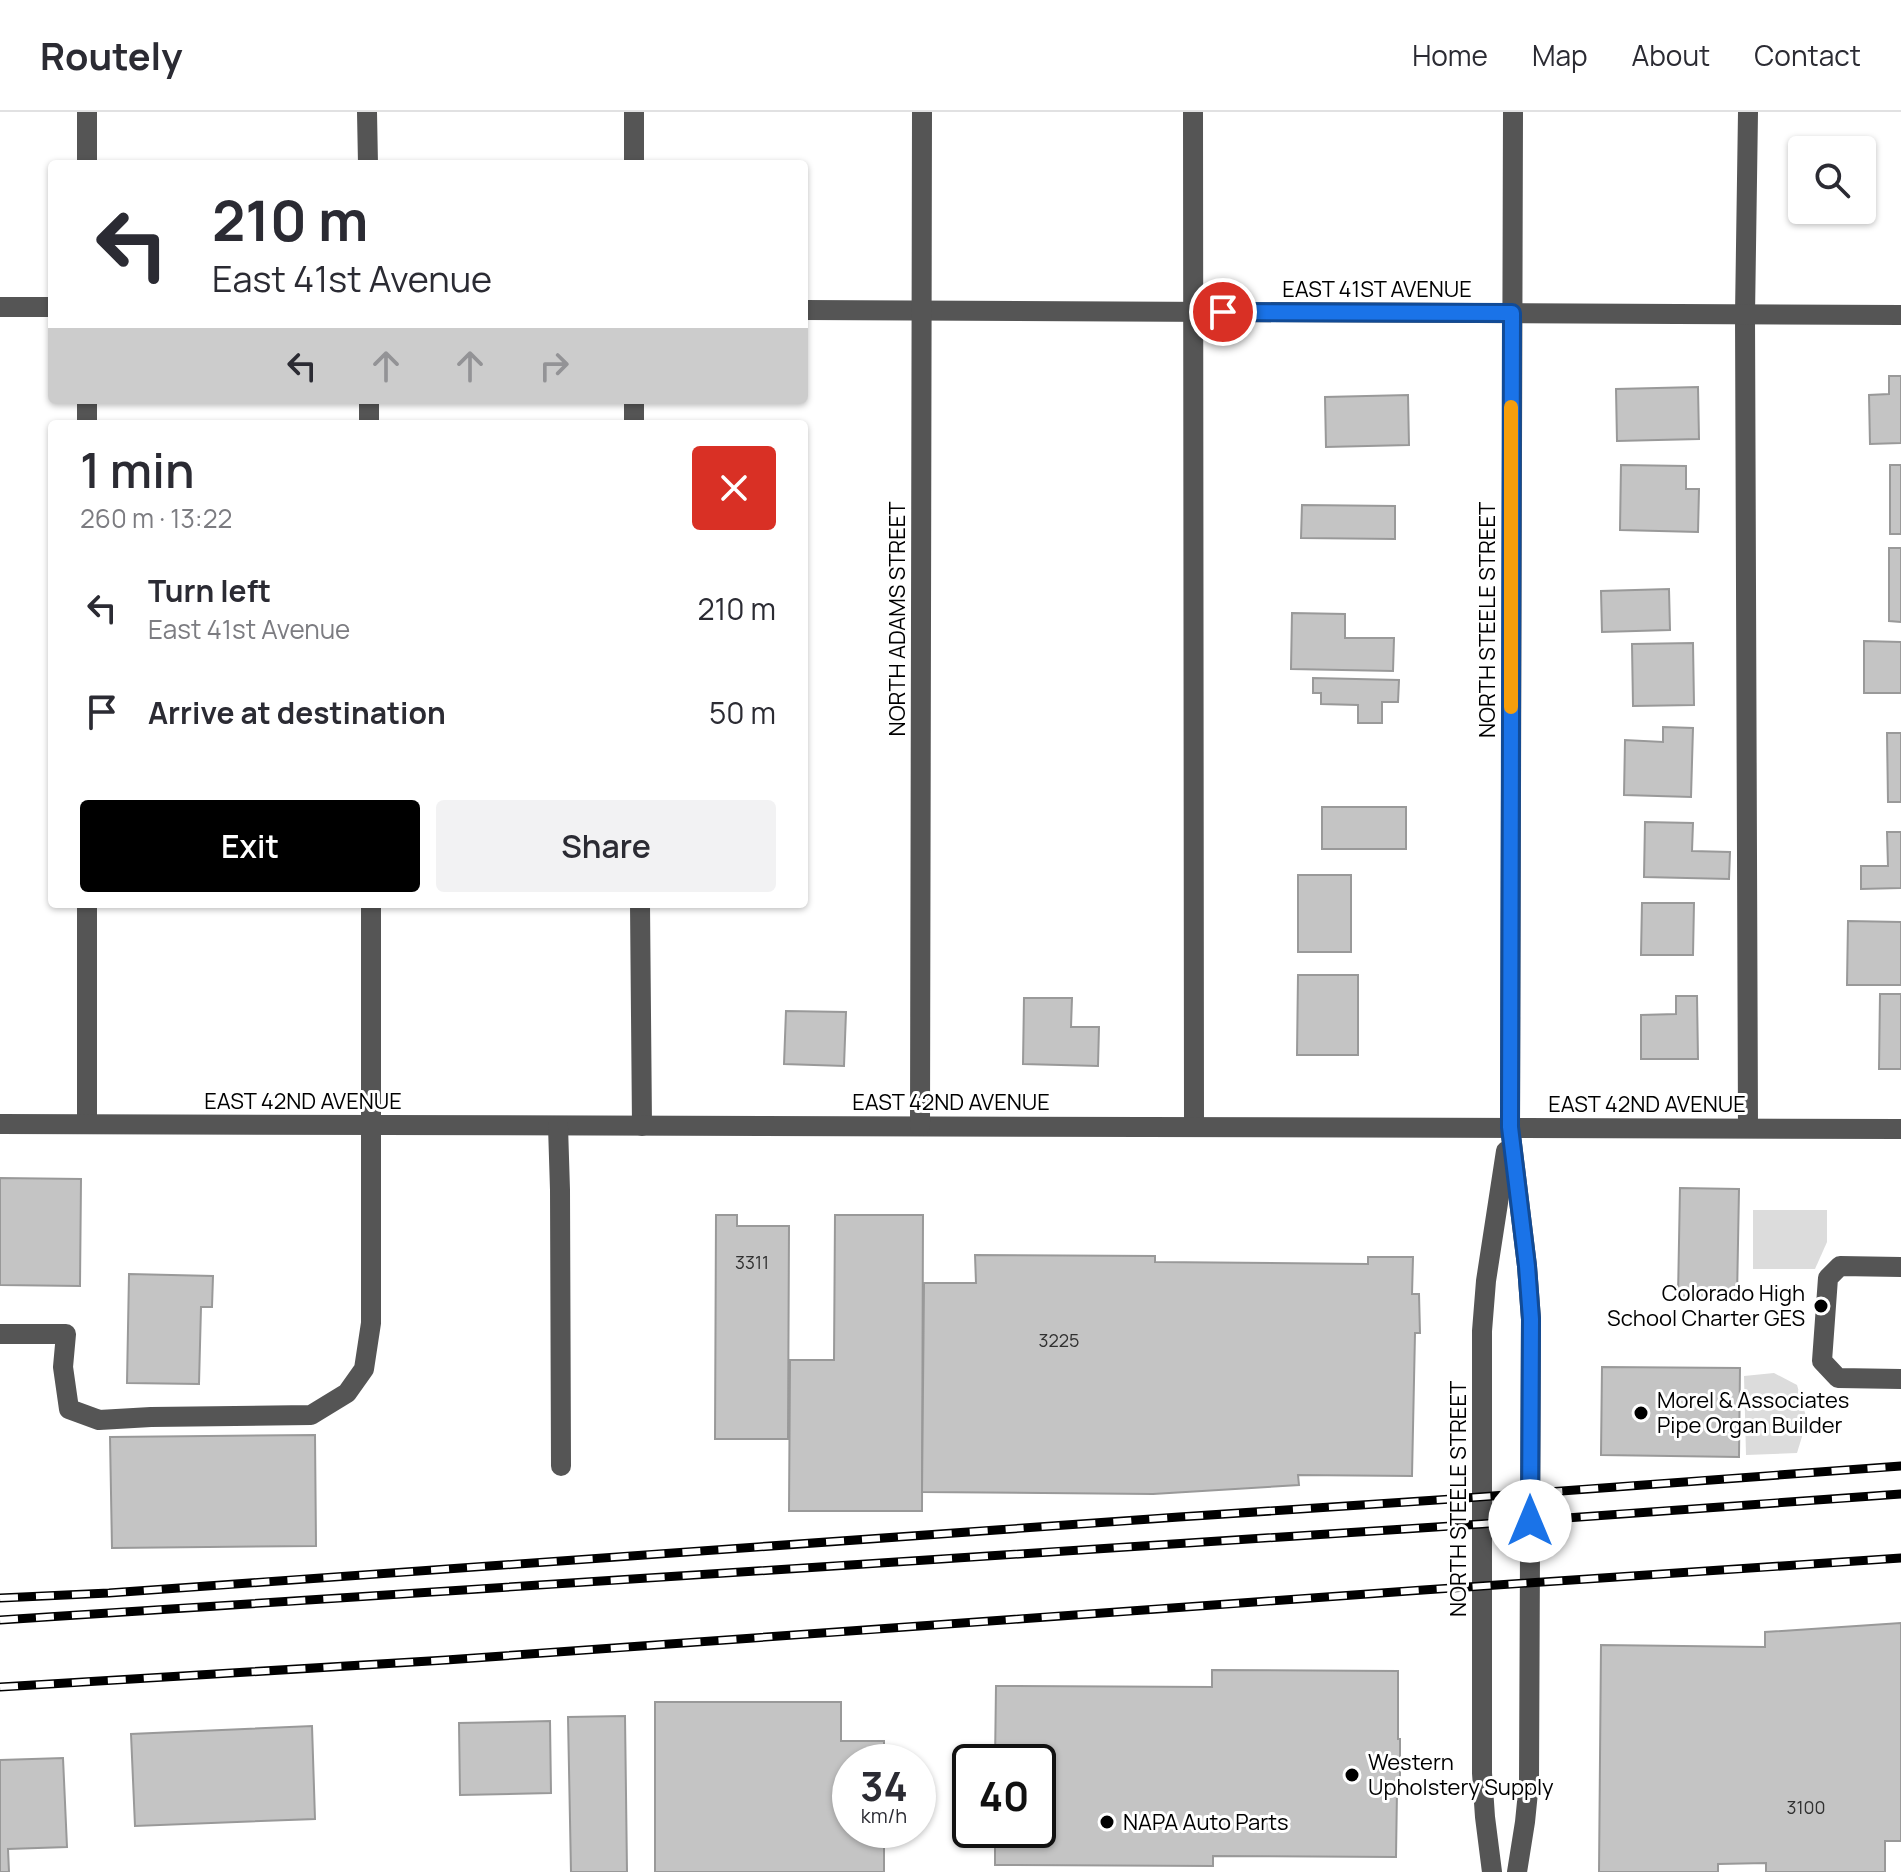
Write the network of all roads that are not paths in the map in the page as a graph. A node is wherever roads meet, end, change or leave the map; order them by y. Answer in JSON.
{"nodes":[{"id":1,"x":87,"y":112,"type":"edge"},
{"id":2,"x":367,"y":112,"type":"edge"},
{"id":3,"x":634,"y":112,"type":"edge"},
{"id":4,"x":922,"y":112,"type":"edge"},
{"id":5,"x":1193,"y":112,"type":"edge"},
{"id":6,"x":1513,"y":112,"type":"edge"},
{"id":7,"x":1748,"y":112,"type":"edge"},
{"id":8,"x":87,"y":160,"type":"edge"},
{"id":9,"x":368,"y":160,"type":"edge"},
{"id":10,"x":634,"y":160,"type":"edge"},
{"id":11,"x":0,"y":307,"type":"edge"},
{"id":12,"x":48,"y":307,"type":"edge"},
{"id":13,"x":808,"y":310,"type":"edge"},
{"id":14,"x":922,"y":311,"type":"junction"},
{"id":15,"x":1194,"y":312,"type":"junction"},
{"id":16,"x":1512,"y":313,"type":"junction"},
{"id":17,"x":1745,"y":315,"type":"junction"},
{"id":18,"x":1901,"y":315,"type":"edge"},
{"id":19,"x":87,"y":908,"type":"edge"},
{"id":20,"x":371,"y":908,"type":"edge"},
{"id":21,"x":640,"y":908,"type":"edge"},
{"id":22,"x":0,"y":1124,"type":"edge"},
{"id":23,"x":87,"y":1124,"type":"junction"},
{"id":24,"x":373,"y":1125,"type":"junction"},
{"id":25,"x":558,"y":1126,"type":"junction"},
{"id":26,"x":642,"y":1126,"type":"junction"},
{"id":27,"x":920,"y":1126,"type":"junction"},
{"id":28,"x":1194,"y":1127,"type":"junction"},
{"id":29,"x":1510,"y":1127,"type":"junction"},
{"id":30,"x":1748,"y":1128,"type":"junction"},
{"id":31,"x":1901,"y":1129,"type":"edge"},
{"id":32,"x":1901,"y":1267,"type":"edge"},
{"id":33,"x":0,"y":1334,"type":"edge"},
{"id":34,"x":1901,"y":1379,"type":"edge"},
{"id":35,"x":561,"y":1466,"type":"dead end"},
{"id":36,"x":1492,"y":1872,"type":"edge"},
{"id":37,"x":1517,"y":1872,"type":"edge"}],
"edges":[{"from":1,"to":8,"type":"street"},
{"from":2,"to":9,"type":"street"},
{"from":3,"to":10,"type":"street"},
{"from":4,"to":14,"type":"street","name":"NORTH ADAMS STREET"},
{"from":5,"to":15,"type":"street"},
{"from":6,"to":16,"type":"street","name":"NORTH STEELE STREET"},
{"from":7,"to":17,"type":"street"},
{"from":11,"to":12,"type":"street"},
{"from":13,"to":14,"type":"street","name":"EAST 41ST AVENUE"},
{"from":14,"to":15,"type":"street","name":"EAST 41ST AVENUE"},
{"from":14,"to":27,"type":"street","name":"NORTH ADAMS STREET"},
{"from":15,"to":16,"type":"street","name":"EAST 41ST AVENUE"},
{"from":15,"to":28,"type":"street"},
{"from":16,"to":17,"type":"street","name":"EAST 41ST AVENUE"},
{"from":16,"to":29,"type":"street","name":"NORTH STEELE STREET"},
{"from":17,"to":18,"type":"street","name":"EAST 41ST AVENUE"},
{"from":17,"to":30,"type":"street"},
{"from":19,"to":23,"type":"street"},
{"from":20,"to":24,"type":"street"},
{"from":21,"to":26,"type":"street"},
{"from":22,"to":23,"type":"street","name":"EAST 42ND AVENUE"},
{"from":23,"to":24,"type":"street","name":"EAST 42ND AVENUE"},
{"from":24,"to":25,"type":"street","name":"EAST 42ND AVENUE"},
{"from":24,"to":33,"type":"street"},
{"from":25,"to":26,"type":"street","name":"EAST 42ND AVENUE"},
{"from":25,"to":35,"type":"street"},
{"from":26,"to":27,"type":"street","name":"EAST 42ND AVENUE"},
{"from":27,"to":28,"type":"street","name":"EAST 42ND AVENUE"},
{"from":28,"to":29,"type":"street","name":"EAST 42ND AVENUE"},
{"from":29,"to":30,"type":"street","name":"EAST 42ND AVENUE"},
{"from":29,"to":36,"type":"street","name":"NORTH STEELE STREET"},
{"from":29,"to":37,"type":"street","name":"NORTH STEELE STREET"},
{"from":30,"to":31,"type":"street","name":"EAST 42ND AVENUE"},
{"from":32,"to":34,"type":"street"}]}
